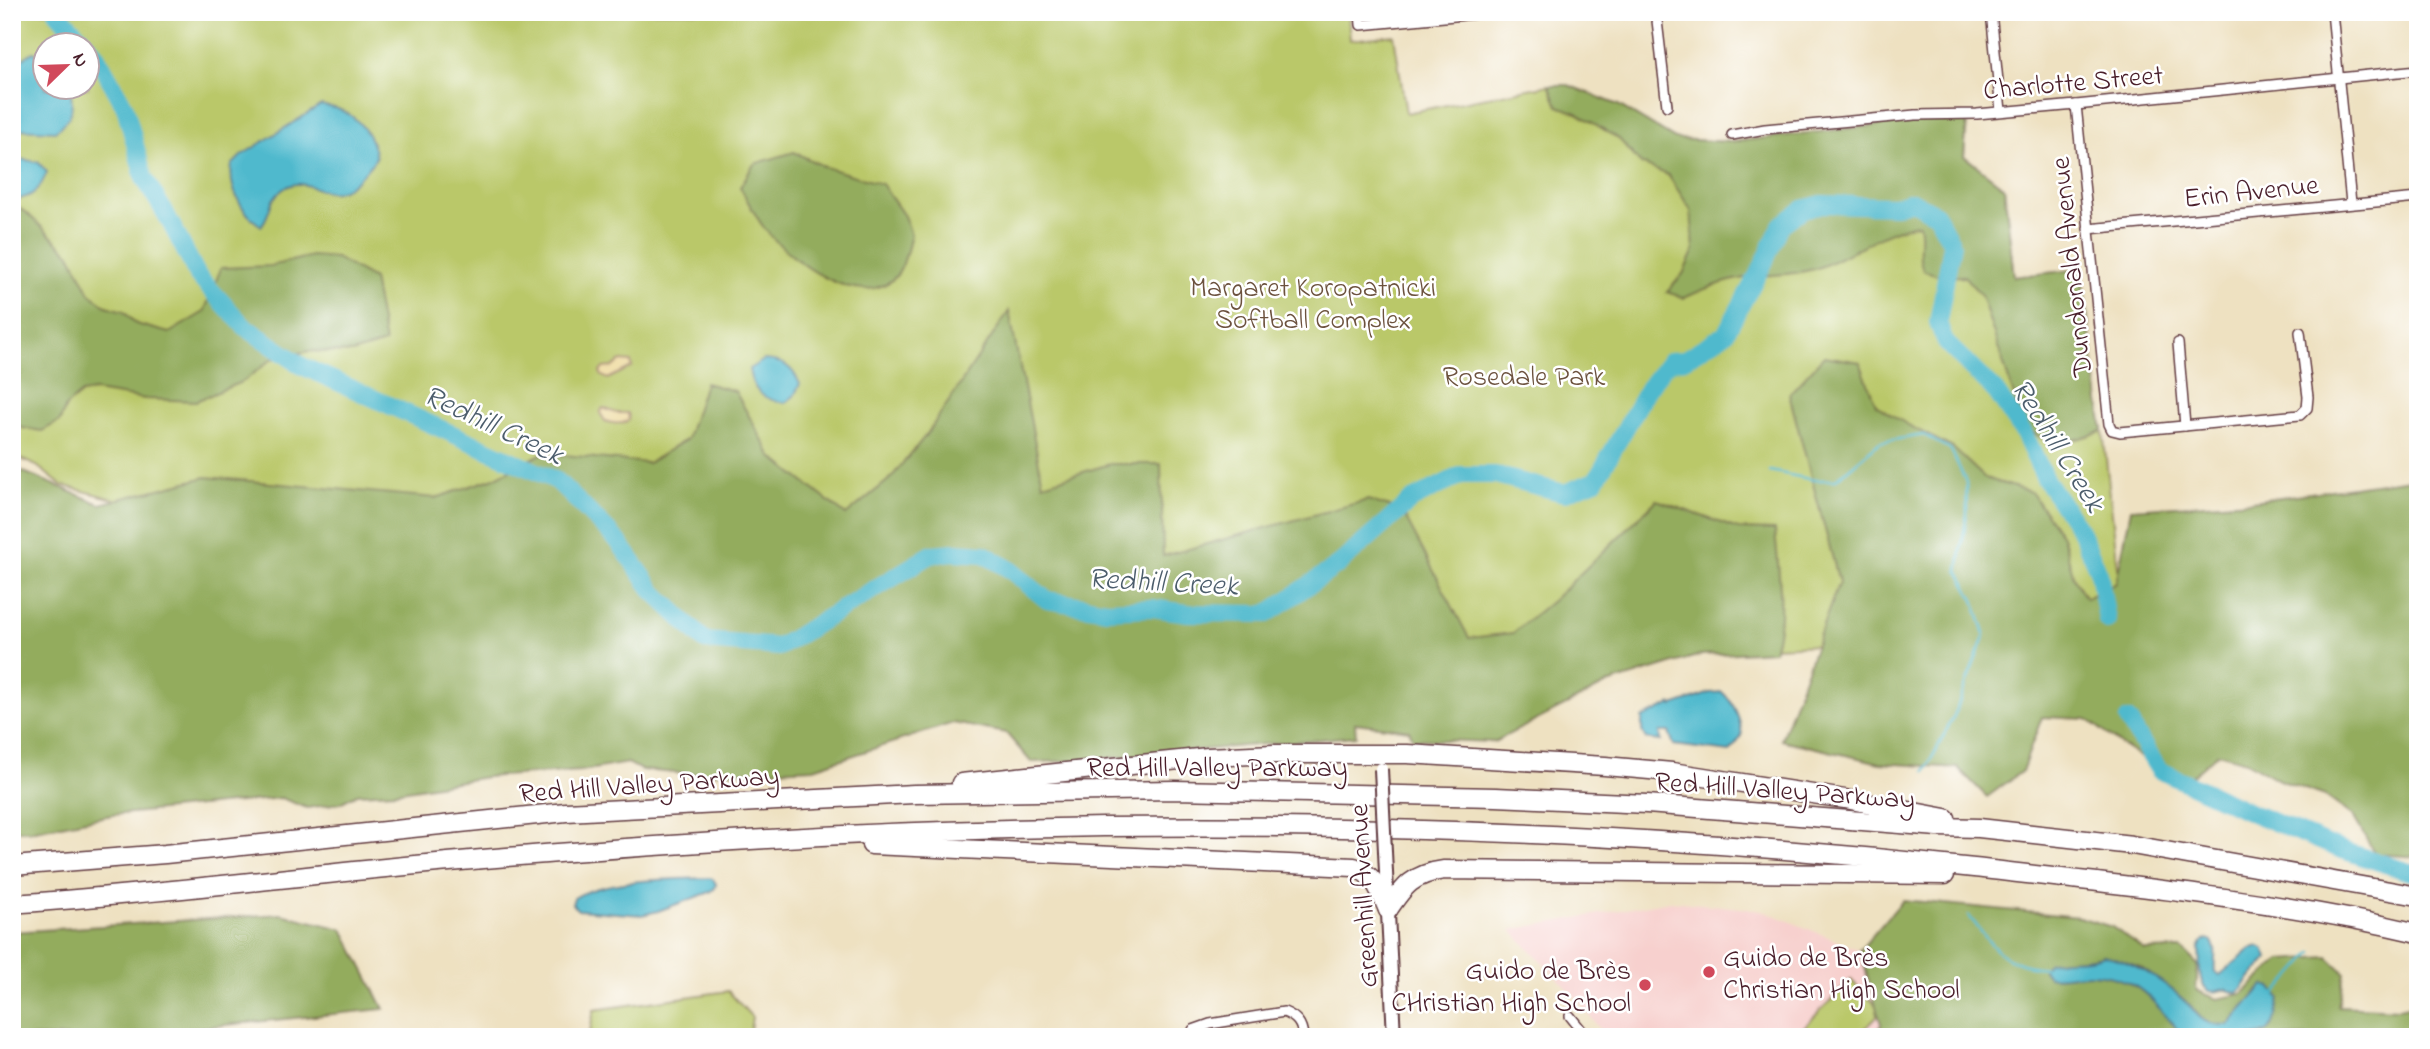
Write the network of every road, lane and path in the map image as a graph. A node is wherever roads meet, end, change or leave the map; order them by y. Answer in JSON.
{"nodes":[{"id":1,"x":1360,"y":12,"type":"edge"},
{"id":2,"x":1496,"y":12,"type":"edge"},
{"id":3,"x":1656,"y":12,"type":"edge"},
{"id":4,"x":1991,"y":12,"type":"edge"},
{"id":5,"x":2332,"y":12,"type":"edge"},
{"id":6,"x":2418,"y":70,"type":"edge"},
{"id":7,"x":2338,"y":78,"type":"junction"},
{"id":8,"x":2076,"y":105,"type":"junction"},
{"id":9,"x":1667,"y":106,"type":"dead end"},
{"id":10,"x":2001,"y":111,"type":"junction"},
{"id":11,"x":1731,"y":135,"type":"dead end"},
{"id":12,"x":2418,"y":198,"type":"edge"},
{"id":13,"x":2351,"y":203,"type":"junction"},
{"id":14,"x":2088,"y":229,"type":"junction"},
{"id":15,"x":2300,"y":332,"type":"dead end"},
{"id":16,"x":2178,"y":343,"type":"dead end"},
{"id":17,"x":2185,"y":426,"type":"junction"},
{"id":18,"x":1380,"y":761,"type":"junction"},
{"id":19,"x":914,"y":794,"type":"junction"},
{"id":20,"x":1979,"y":828,"type":"junction"},
{"id":21,"x":781,"y":838,"type":"junction"},
{"id":22,"x":12,"y":866,"type":"edge"},
{"id":23,"x":2020,"y":874,"type":"junction"},
{"id":24,"x":2418,"y":896,"type":"edge"},
{"id":25,"x":12,"y":904,"type":"edge"},
{"id":26,"x":1388,"y":910,"type":"junction"},
{"id":27,"x":2418,"y":933,"type":"edge"},
{"id":28,"x":1570,"y":1016,"type":"dead end"},
{"id":29,"x":1193,"y":1030,"type":"dead end"},
{"id":30,"x":1303,"y":1037,"type":"edge"},
{"id":31,"x":1394,"y":1037,"type":"edge"},
{"id":32,"x":1587,"y":1037,"type":"edge"}],
"edges":[{"from":1,"to":2,"type":"street"},
{"from":3,"to":9,"type":"street"},
{"from":4,"to":10,"type":"street"},
{"from":5,"to":7,"type":"street"},
{"from":6,"to":7,"type":"street","name":"Charlotte Street"},
{"from":7,"to":8,"type":"street","name":"Charlotte Street"},
{"from":7,"to":13,"type":"street"},
{"from":8,"to":10,"type":"street","name":"Charlotte Street"},
{"from":8,"to":14,"type":"street","name":"Dundonald Avenue"},
{"from":10,"to":11,"type":"street","name":"Charlotte Street"},
{"from":12,"to":13,"type":"street","name":"Erin Avenue"},
{"from":13,"to":14,"type":"street","name":"Erin Avenue"},
{"from":14,"to":17,"type":"street","name":"Dundonald Avenue"},
{"from":15,"to":17,"type":"street"},
{"from":16,"to":17,"type":"street"},
{"from":18,"to":19,"type":"highway"},
{"from":18,"to":20,"type":"highway"},
{"from":18,"to":26,"type":"street","name":"Greenhill Avenue","bridge":true},
{"from":19,"to":20,"type":"highway","name":"Red Hill Valley Parkway"},
{"from":19,"to":22,"type":"highway","name":"Red Hill Valley Parkway"},
{"from":20,"to":24,"type":"highway","name":"Red Hill Valley Parkway"},
{"from":21,"to":23,"type":"highway"},
{"from":21,"to":25,"type":"highway"},
{"from":21,"to":26,"type":"highway"},
{"from":23,"to":26,"type":"highway"},
{"from":23,"to":27,"type":"highway"},
{"from":26,"to":31,"type":"street","name":"Greenhill Avenue"},
{"from":28,"to":32,"type":"street"},
{"from":29,"to":30,"type":"street"}]}
